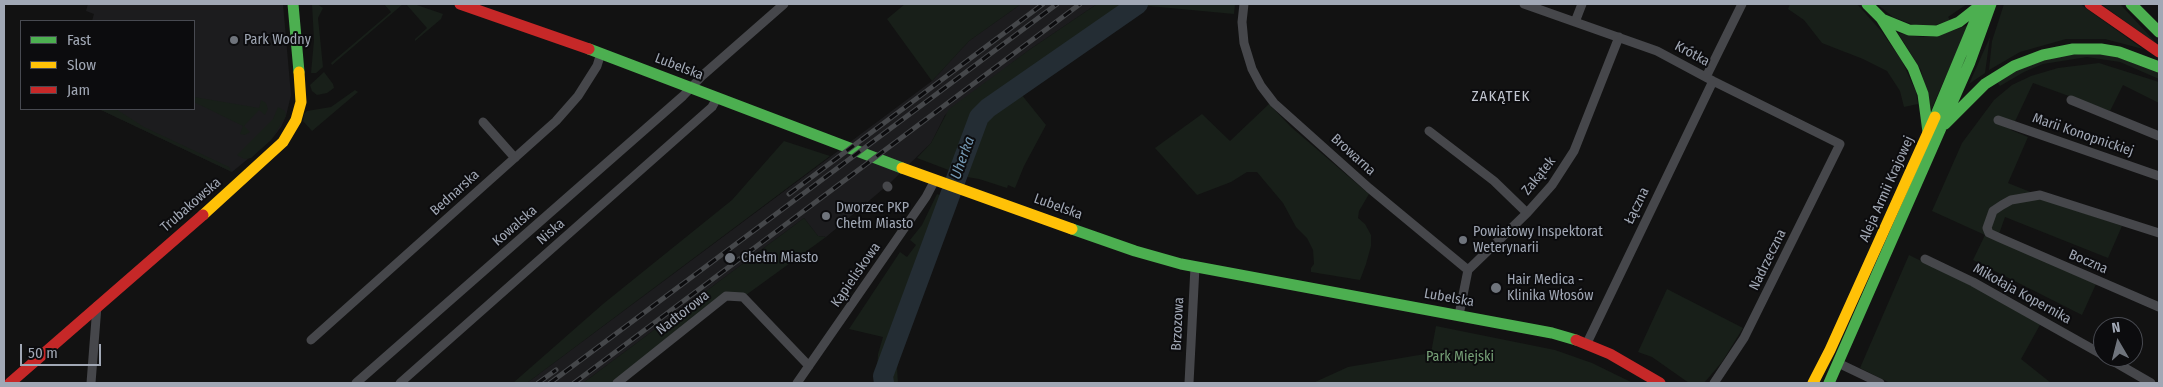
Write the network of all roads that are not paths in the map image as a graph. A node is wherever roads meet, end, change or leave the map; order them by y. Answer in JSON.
{"nodes":[{"id":1,"x":460,"y":4,"type":"edge"},
{"id":2,"x":784,"y":4,"type":"edge"},
{"id":3,"x":1244,"y":4,"type":"edge"},
{"id":4,"x":1524,"y":4,"type":"edge"},
{"id":5,"x":1582,"y":4,"type":"edge"},
{"id":6,"x":1742,"y":4,"type":"edge"},
{"id":7,"x":1868,"y":4,"type":"edge"},
{"id":8,"x":1982,"y":4,"type":"edge"},
{"id":9,"x":1991,"y":4,"type":"edge"},
{"id":10,"x":2090,"y":4,"type":"edge"},
{"id":11,"x":2131,"y":4,"type":"edge"},
{"id":12,"x":294,"y":6,"type":"edge"},
{"id":13,"x":472,"y":6,"type":"edge"},
{"id":14,"x":1881,"y":18,"type":"junction"},
{"id":15,"x":1575,"y":22,"type":"junction"},
{"id":16,"x":2159,"y":32,"type":"edge"},
{"id":17,"x":1619,"y":37,"type":"junction"},
{"id":18,"x":2159,"y":52,"type":"edge"},
{"id":19,"x":601,"y":53,"type":"junction"},
{"id":20,"x":2159,"y":67,"type":"edge"},
{"id":21,"x":1709,"y":79,"type":"junction"},
{"id":22,"x":692,"y":88,"type":"junction"},
{"id":23,"x":717,"y":98,"type":"junction"},
{"id":24,"x":2071,"y":100,"type":"dead end"},
{"id":25,"x":1998,"y":120,"type":"dead end"},
{"id":26,"x":483,"y":122,"type":"dead end"},
{"id":27,"x":1429,"y":131,"type":"dead end"},
{"id":28,"x":1934,"y":131,"type":"junction"},
{"id":29,"x":2159,"y":136,"type":"edge"},
{"id":30,"x":1840,"y":144,"type":"joint"},
{"id":31,"x":515,"y":158,"type":"junction"},
{"id":32,"x":2159,"y":176,"type":"edge"},
{"id":33,"x":939,"y":182,"type":"junction"},
{"id":34,"x":1527,"y":213,"type":"junction"},
{"id":35,"x":2159,"y":233,"type":"edge"},
{"id":36,"x":1925,"y":259,"type":"dead end"},
{"id":37,"x":1195,"y":267,"type":"junction"},
{"id":38,"x":1468,"y":270,"type":"junction"},
{"id":39,"x":97,"y":306,"type":"junction"},
{"id":40,"x":2159,"y":307,"type":"edge"},
{"id":41,"x":1459,"y":315,"type":"junction"},
{"id":42,"x":312,"y":340,"type":"dead end"},
{"id":43,"x":1587,"y":343,"type":"junction"},
{"id":44,"x":2093,"y":349,"type":"edge"},
{"id":45,"x":1838,"y":363,"type":"junction"},
{"id":46,"x":809,"y":366,"type":"junction"},
{"id":47,"x":2124,"y":367,"type":"edge"},
{"id":48,"x":1875,"y":382,"type":"edge"},
{"id":49,"x":10,"y":383,"type":"edge"},
{"id":50,"x":92,"y":383,"type":"edge"},
{"id":51,"x":356,"y":383,"type":"edge"},
{"id":52,"x":400,"y":383,"type":"edge"},
{"id":53,"x":617,"y":383,"type":"edge"},
{"id":54,"x":797,"y":383,"type":"edge"},
{"id":55,"x":1189,"y":383,"type":"edge"},
{"id":56,"x":1660,"y":383,"type":"edge"},
{"id":57,"x":1714,"y":383,"type":"edge"},
{"id":58,"x":1813,"y":383,"type":"edge"},
{"id":59,"x":1828,"y":383,"type":"edge"},
{"id":60,"x":2151,"y":383,"type":"edge"}],
"edges":[{"from":1,"to":13,"type":"main road","name":"Lubelska"},
{"from":2,"to":22,"type":"street","name":"Kowalska"},
{"from":3,"to":38,"type":"street","name":"Browarna"},
{"from":4,"to":15,"type":"street","name":"Krótka"},
{"from":5,"to":15,"type":"street"},
{"from":6,"to":21,"type":"street","name":"Łączna"},
{"from":7,"to":14,"type":"main road"},
{"from":8,"to":14,"type":"main road"},
{"from":8,"to":28,"type":"main road","name":"Aleja Armii Krajowej"},
{"from":9,"to":28,"type":"main road","name":"Aleja Armii Krajowej"},
{"from":10,"to":18,"type":"main road"},
{"from":11,"to":16,"type":"main road"},
{"from":12,"to":39,"type":"main road","name":"Trubakowska"},
{"from":13,"to":19,"type":"main road","name":"Lubelska"},
{"from":14,"to":28,"type":"main road"},
{"from":15,"to":17,"type":"street","name":"Krótka"},
{"from":17,"to":21,"type":"street","name":"Krótka"},
{"from":17,"to":34,"type":"street","name":"Zakątek"},
{"from":19,"to":22,"type":"main road","name":"Lubelska"},
{"from":19,"to":31,"type":"street","name":"Bednarska"},
{"from":20,"to":28,"type":"main road"},
{"from":21,"to":30,"type":"street","name":"Krótka"},
{"from":21,"to":43,"type":"street","name":"Łączna"},
{"from":22,"to":23,"type":"main road","name":"Lubelska"},
{"from":22,"to":51,"type":"street","name":"Kowalska"},
{"from":23,"to":33,"type":"main road","name":"Lubelska"},
{"from":23,"to":52,"type":"street","name":"Niska"},
{"from":24,"to":29,"type":"street"},
{"from":25,"to":32,"type":"street","name":"Marii Konopnickiej"},
{"from":26,"to":31,"type":"street"},
{"from":27,"to":34,"type":"street"},
{"from":28,"to":45,"type":"main road","name":"Aleja Armii Krajowej"},
{"from":28,"to":58,"type":"main road","name":"Aleja Armii Krajowej"},
{"from":30,"to":57,"type":"street","name":"Nadrzeczna"},
{"from":31,"to":42,"type":"street","name":"Bednarska"},
{"from":33,"to":37,"type":"main road","name":"Lubelska"},
{"from":33,"to":46,"type":"street","name":"Kąpieliskowa"},
{"from":34,"to":38,"type":"street","name":"Zakątek"},
{"from":35,"to":40,"type":"street","name":"Boczna"},
{"from":36,"to":44,"type":"street","name":"Mikołaja Kopernika"},
{"from":37,"to":41,"type":"main road","name":"Lubelska"},
{"from":37,"to":55,"type":"street","name":"Brzozowa"},
{"from":38,"to":41,"type":"street"},
{"from":39,"to":49,"type":"main road","name":"Trubakowska"},
{"from":39,"to":50,"type":"street"},
{"from":41,"to":43,"type":"main road","name":"Lubelska"},
{"from":43,"to":56,"type":"main road","name":"Lubelska"},
{"from":45,"to":48,"type":"street"},
{"from":45,"to":59,"type":"main road","name":"Aleja Armii Krajowej"},
{"from":46,"to":53,"type":"street","name":"Nadtorowa"},
{"from":46,"to":54,"type":"street","name":"Kąpieliskowa"},
{"from":47,"to":60,"type":"street","name":"Mikołaja Kopernika"}]}
